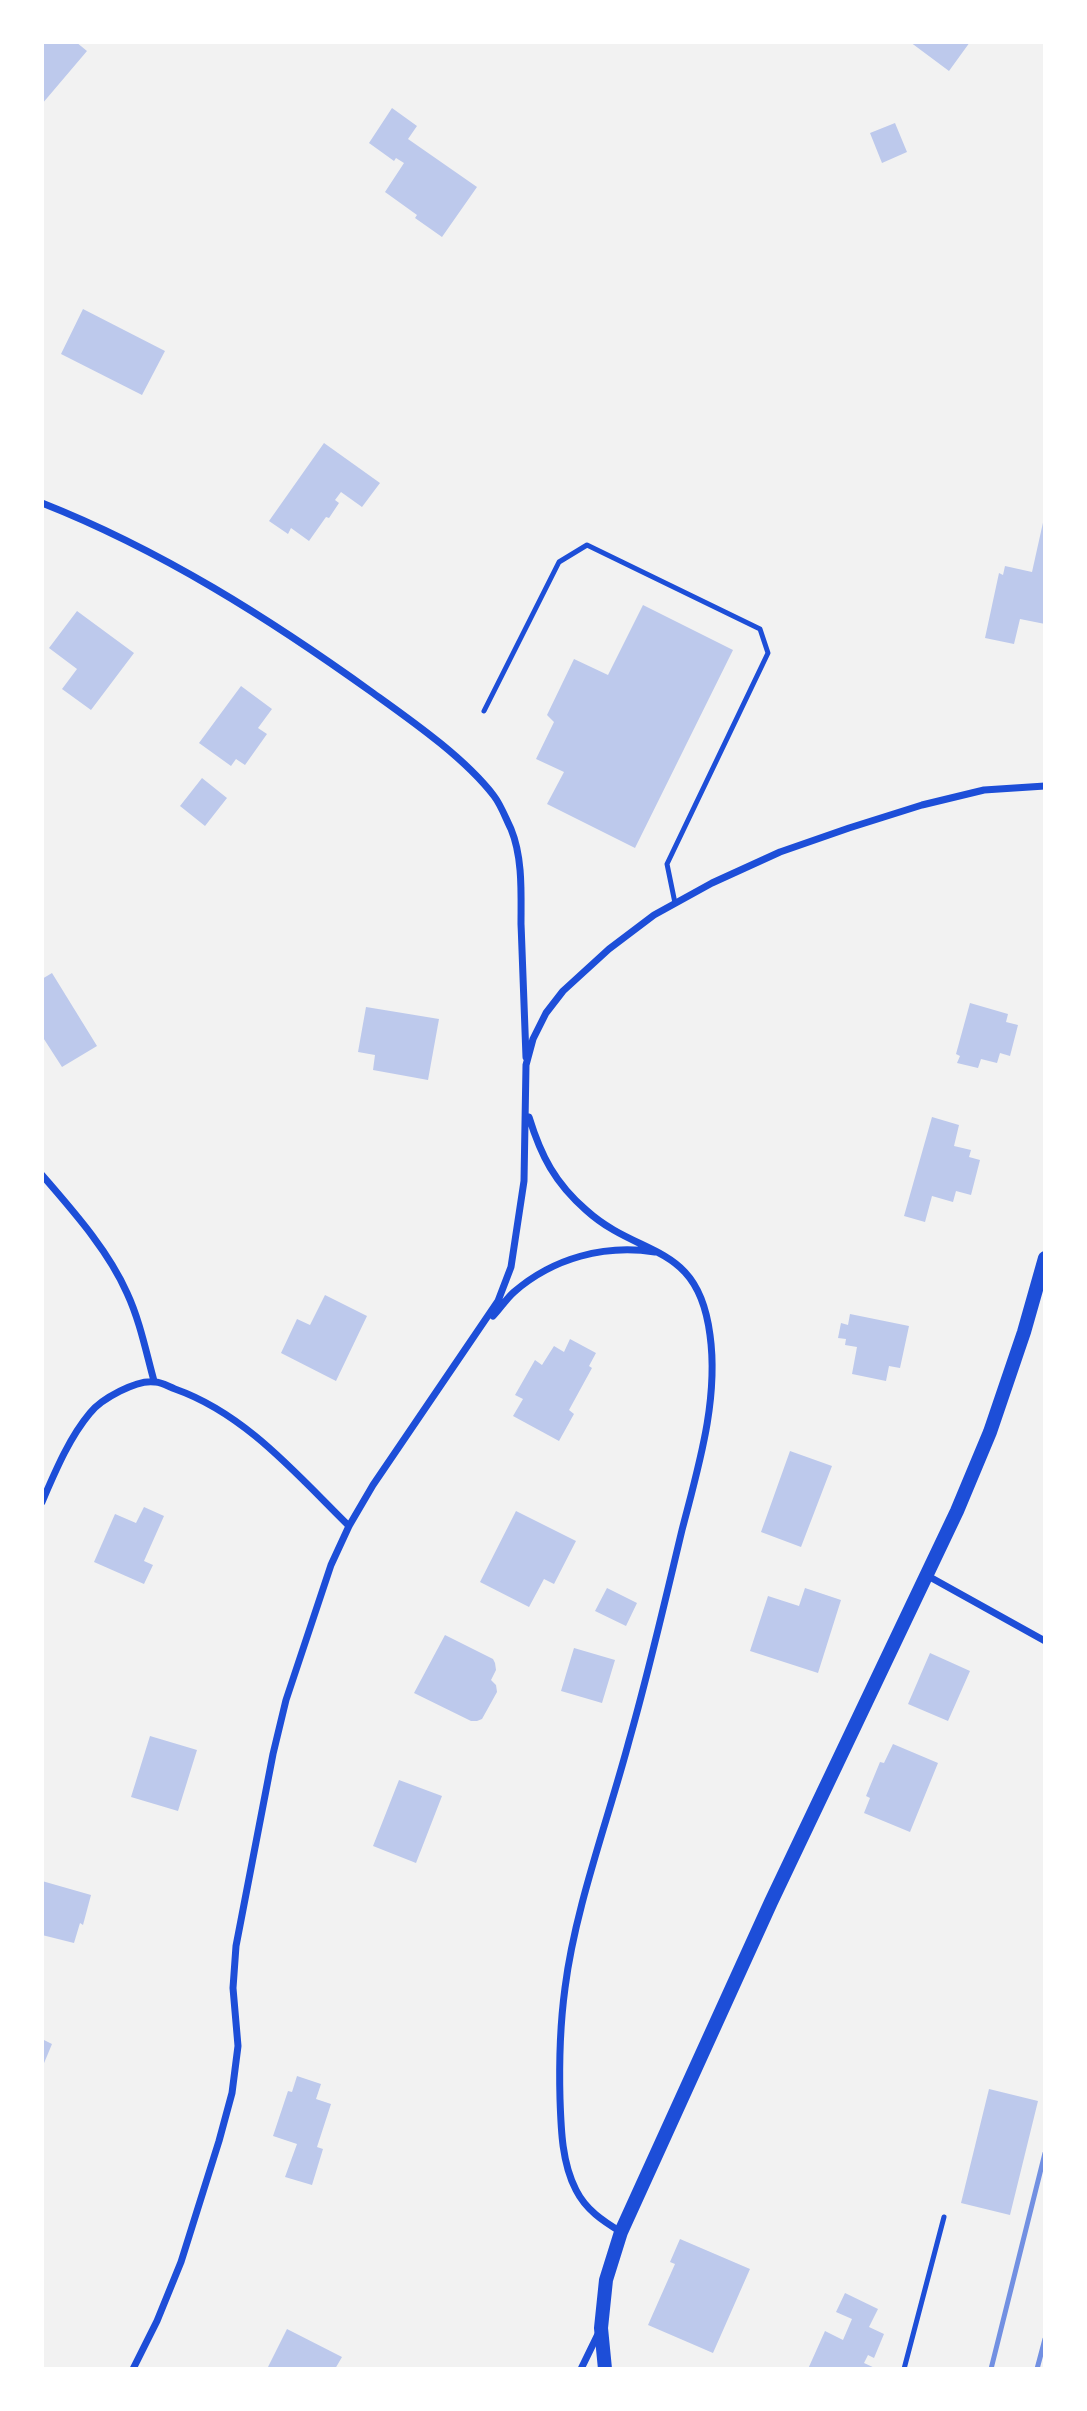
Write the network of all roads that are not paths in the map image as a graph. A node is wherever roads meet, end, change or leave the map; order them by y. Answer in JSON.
{"nodes":[{"id":1,"x":42,"y":503,"type":"edge"},
{"id":2,"x":484,"y":711,"type":"dead end"},
{"id":3,"x":1045,"y":786,"type":"edge"},
{"id":4,"x":675,"y":903,"type":"junction"},
{"id":5,"x":526,"y":1065,"type":"junction"},
{"id":6,"x":526,"y":1109,"type":"junction"},
{"id":7,"x":42,"y":1175,"type":"edge"},
{"id":8,"x":665,"y":1254,"type":"junction"},
{"id":9,"x":1045,"y":1258,"type":"edge"},
{"id":10,"x":478,"y":1333,"type":"junction"},
{"id":11,"x":154,"y":1381,"type":"junction"},
{"id":12,"x":42,"y":1502,"type":"edge"},
{"id":13,"x":349,"y":1526,"type":"junction"},
{"id":14,"x":928,"y":1576,"type":"junction"},
{"id":15,"x":1045,"y":1641,"type":"edge"},
{"id":16,"x":944,"y":2217,"type":"dead end"},
{"id":17,"x":621,"y":2232,"type":"junction"},
{"id":18,"x":601,"y":2328,"type":"junction"},
{"id":19,"x":133,"y":2369,"type":"edge"},
{"id":20,"x":581,"y":2369,"type":"edge"},
{"id":21,"x":605,"y":2369,"type":"edge"},
{"id":22,"x":904,"y":2369,"type":"edge"}],
"edges":[{"from":1,"to":5,"type":"street"},
{"from":2,"to":4,"type":"lane"},
{"from":3,"to":4,"type":"street"},
{"from":4,"to":5,"type":"street"},
{"from":5,"to":6,"type":"street"},
{"from":6,"to":8,"type":"street"},
{"from":6,"to":10,"type":"street"},
{"from":7,"to":11,"type":"street"},
{"from":8,"to":10,"type":"street"},
{"from":8,"to":17,"type":"street"},
{"from":9,"to":14,"type":"main road"},
{"from":10,"to":13,"type":"street"},
{"from":11,"to":12,"type":"street"},
{"from":11,"to":13,"type":"street"},
{"from":13,"to":19,"type":"street"},
{"from":14,"to":15,"type":"street"},
{"from":14,"to":17,"type":"main road"},
{"from":16,"to":22,"type":"lane"},
{"from":17,"to":18,"type":"main road"},
{"from":18,"to":20,"type":"street"},
{"from":18,"to":21,"type":"main road"}]}
